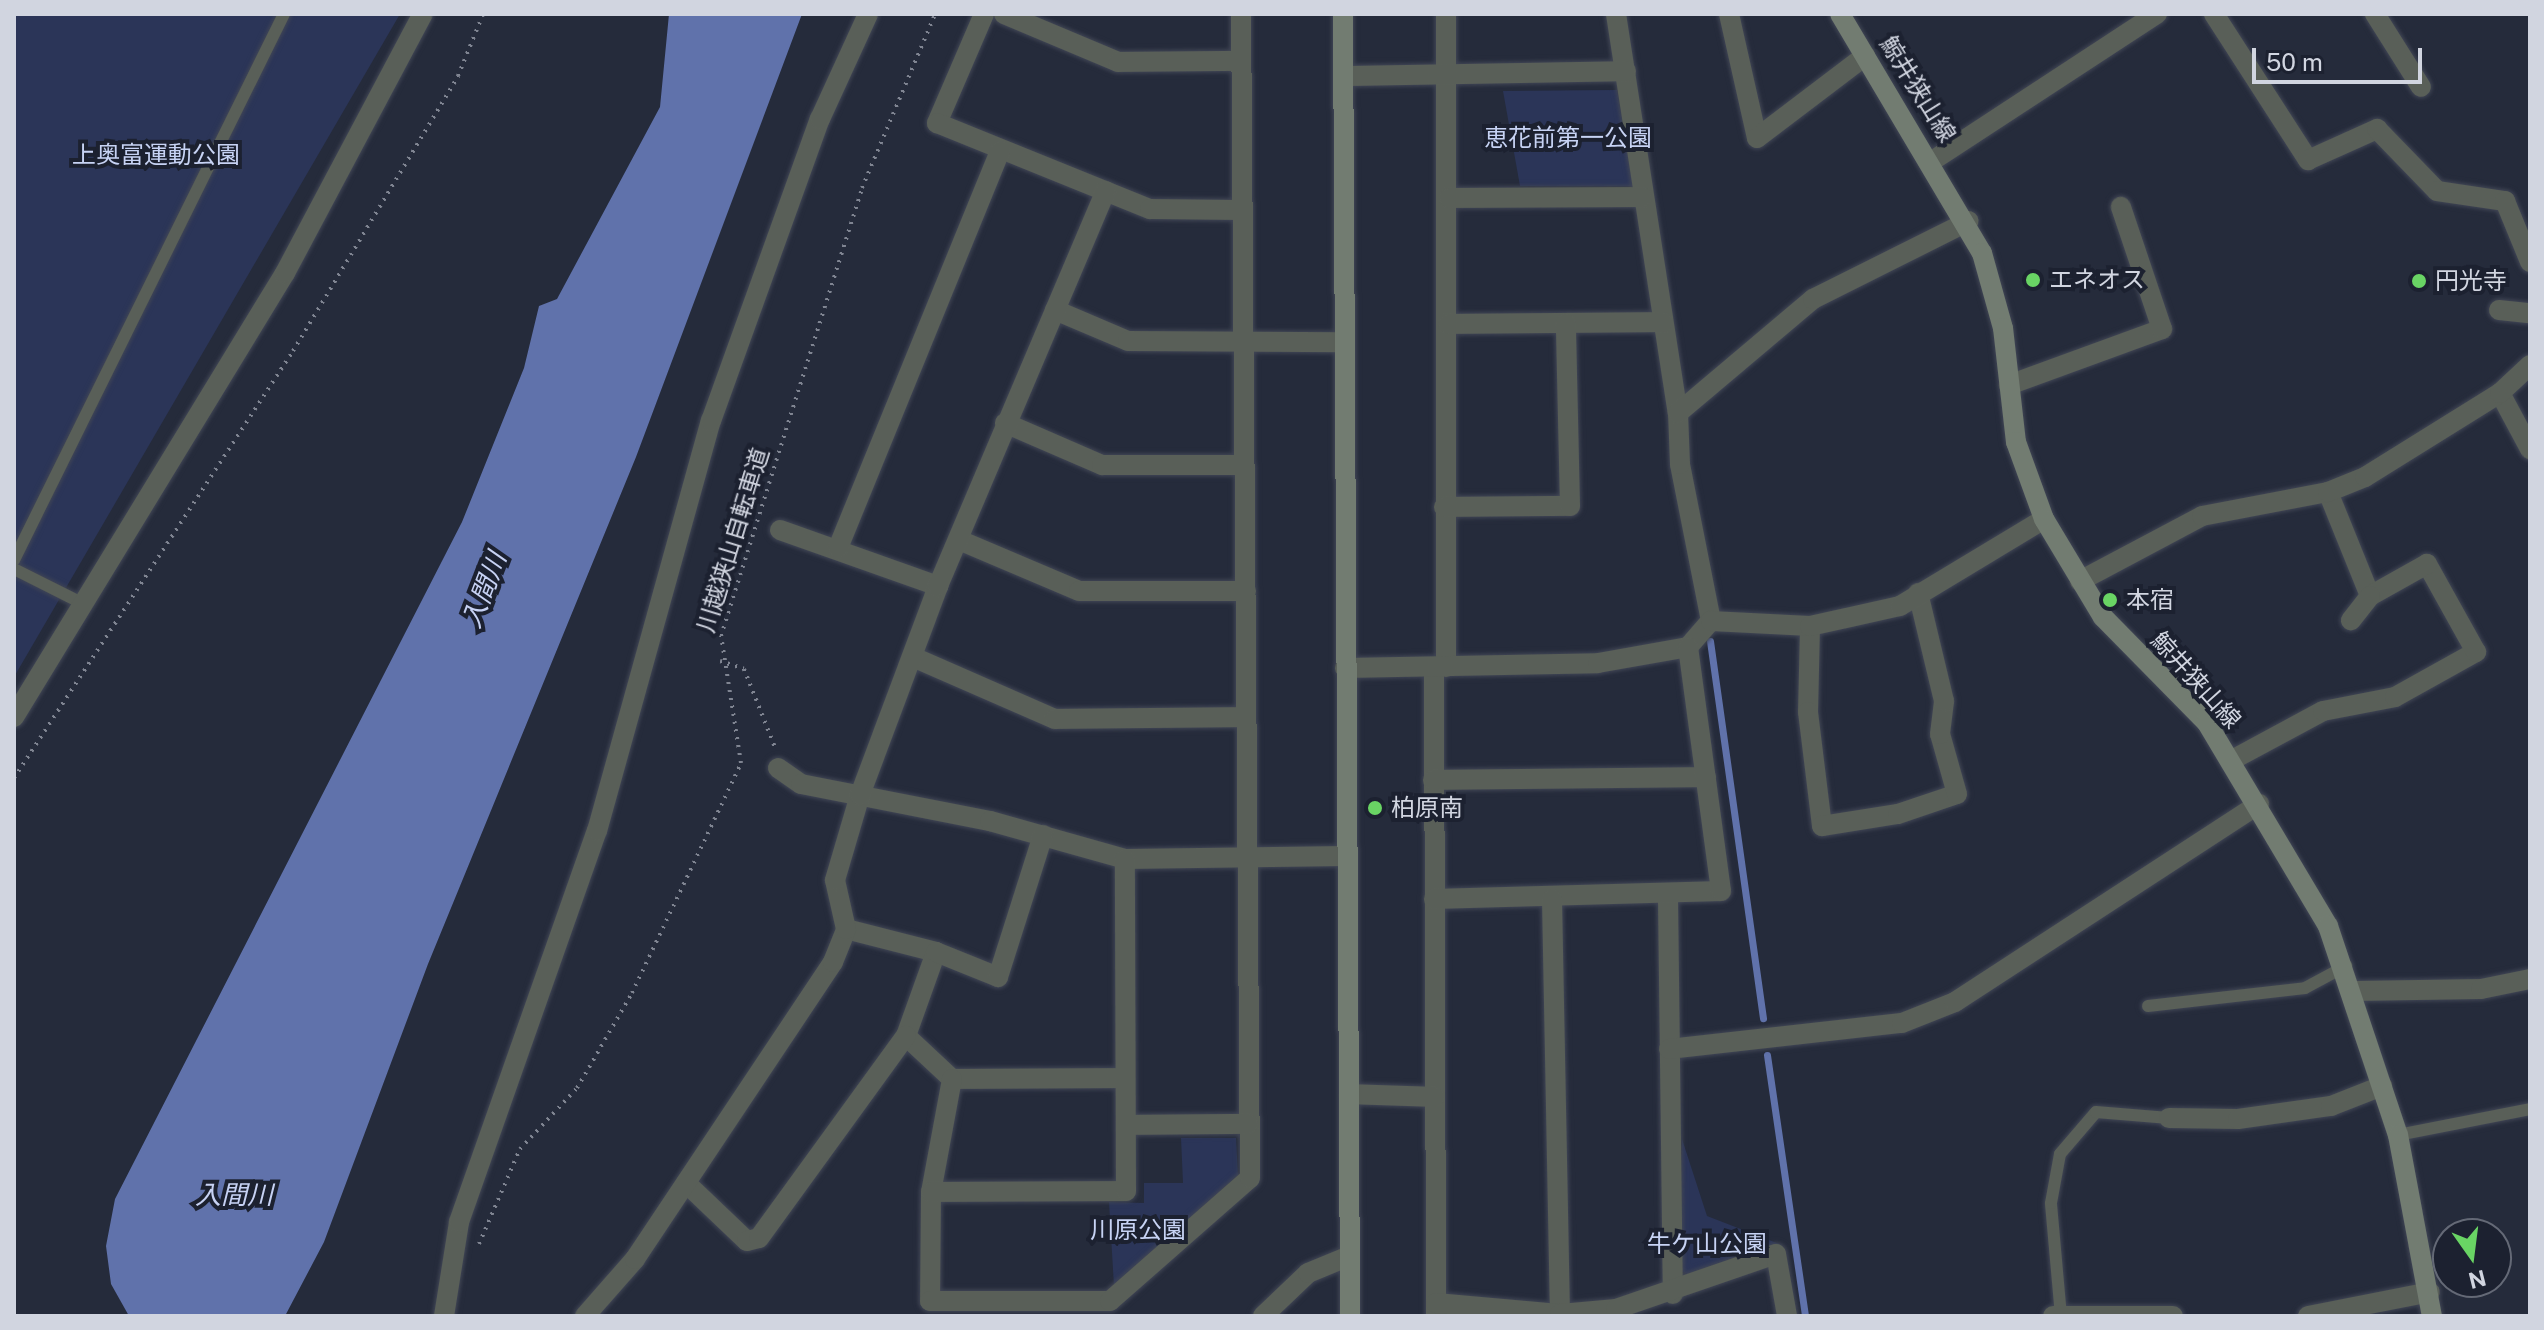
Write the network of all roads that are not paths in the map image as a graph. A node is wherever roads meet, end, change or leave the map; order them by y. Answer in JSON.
{"nodes":[{"id":1,"x":284,"y":14,"type":"edge"},
{"id":2,"x":423,"y":14,"type":"edge"},
{"id":3,"x":868,"y":14,"type":"edge"},
{"id":4,"x":984,"y":14,"type":"edge"},
{"id":5,"x":1004,"y":14,"type":"edge"},
{"id":6,"x":1241,"y":14,"type":"edge"},
{"id":7,"x":1343,"y":14,"type":"edge"},
{"id":8,"x":1446,"y":14,"type":"edge"},
{"id":9,"x":1616,"y":14,"type":"edge"},
{"id":10,"x":1729,"y":14,"type":"edge"},
{"id":11,"x":1840,"y":14,"type":"edge"},
{"id":12,"x":2157,"y":14,"type":"edge"},
{"id":13,"x":2214,"y":14,"type":"edge"},
{"id":14,"x":2375,"y":14,"type":"edge"},
{"id":15,"x":1865,"y":56,"type":"junction"},
{"id":16,"x":1241,"y":61,"type":"junction"},
{"id":17,"x":1626,"y":71,"type":"junction"},
{"id":18,"x":1447,"y":74,"type":"junction"},
{"id":19,"x":1344,"y":76,"type":"junction"},
{"id":20,"x":2421,"y":87,"type":"dead end"},
{"id":21,"x":1000,"y":151,"type":"junction"},
{"id":22,"x":1932,"y":161,"type":"junction"},
{"id":23,"x":1106,"y":191,"type":"junction"},
{"id":24,"x":1642,"y":197,"type":"junction"},
{"id":25,"x":1449,"y":198,"type":"junction"},
{"id":26,"x":2121,"y":207,"type":"dead end"},
{"id":27,"x":1240,"y":210,"type":"junction"},
{"id":28,"x":1969,"y":221,"type":"junction"},
{"id":29,"x":2530,"y":262,"type":"edge"},
{"id":30,"x":1055,"y":310,"type":"junction"},
{"id":31,"x":2499,"y":310,"type":"dead end"},
{"id":32,"x":2530,"y":313,"type":"edge"},
{"id":33,"x":1663,"y":322,"type":"junction"},
{"id":34,"x":1566,"y":323,"type":"junction"},
{"id":35,"x":1448,"y":324,"type":"junction"},
{"id":36,"x":1242,"y":341,"type":"junction"},
{"id":37,"x":1345,"y":342,"type":"junction"},
{"id":38,"x":2530,"y":365,"type":"edge"},
{"id":39,"x":2009,"y":385,"type":"junction"},
{"id":40,"x":2500,"y":393,"type":"junction"},
{"id":41,"x":1678,"y":413,"type":"junction"},
{"id":42,"x":1005,"y":423,"type":"junction"},
{"id":43,"x":2530,"y":449,"type":"edge"},
{"id":44,"x":1244,"y":465,"type":"junction"},
{"id":45,"x":2328,"y":492,"type":"junction"},
{"id":46,"x":1444,"y":507,"type":"junction"},
{"id":47,"x":2044,"y":519,"type":"junction"},
{"id":48,"x":780,"y":530,"type":"dead end"},
{"id":49,"x":959,"y":540,"type":"junction"},
{"id":50,"x":838,"y":548,"type":"junction"},
{"id":51,"x":14,"y":560,"type":"edge"},
{"id":52,"x":14,"y":569,"type":"edge"},
{"id":53,"x":2080,"y":581,"type":"junction"},
{"id":54,"x":938,"y":586,"type":"junction"},
{"id":55,"x":1246,"y":591,"type":"junction"},
{"id":56,"x":1918,"y":593,"type":"junction"},
{"id":57,"x":2370,"y":596,"type":"junction"},
{"id":58,"x":82,"y":603,"type":"junction"},
{"id":59,"x":2351,"y":620,"type":"dead end"},
{"id":60,"x":1711,"y":621,"type":"junction"},
{"id":61,"x":1810,"y":626,"type":"junction"},
{"id":62,"x":1688,"y":647,"type":"junction"},
{"id":63,"x":913,"y":657,"type":"junction"},
{"id":64,"x":1440,"y":667,"type":"junction"},
{"id":65,"x":1345,"y":668,"type":"junction"},
{"id":66,"x":14,"y":717,"type":"edge"},
{"id":67,"x":1245,"y":717,"type":"junction"},
{"id":68,"x":2232,"y":760,"type":"junction"},
{"id":69,"x":778,"y":768,"type":"road end"},
{"id":70,"x":1706,"y":777,"type":"junction"},
{"id":71,"x":1433,"y":780,"type":"junction"},
{"id":72,"x":860,"y":795,"type":"junction"},
{"id":73,"x":2259,"y":804,"type":"junction"},
{"id":74,"x":1043,"y":835,"type":"junction"},
{"id":75,"x":1346,"y":856,"type":"junction"},
{"id":76,"x":1247,"y":857,"type":"junction"},
{"id":77,"x":1125,"y":859,"type":"junction"},
{"id":78,"x":1668,"y":897,"type":"junction"},
{"id":79,"x":1434,"y":899,"type":"junction"},
{"id":80,"x":1552,"y":899,"type":"junction"},
{"id":81,"x":846,"y":929,"type":"junction"},
{"id":82,"x":936,"y":952,"type":"junction"},
{"id":83,"x":2346,"y":966,"type":"junction"},
{"id":84,"x":2530,"y":979,"type":"edge"},
{"id":85,"x":2354,"y":991,"type":"junction"},
{"id":86,"x":2148,"y":1006,"type":"dead end"},
{"id":87,"x":906,"y":1036,"type":"junction"},
{"id":88,"x":1669,"y":1049,"type":"junction"},
{"id":89,"x":1125,"y":1078,"type":"junction"},
{"id":90,"x":952,"y":1079,"type":"junction"},
{"id":91,"x":2382,"y":1086,"type":"junction"},
{"id":92,"x":1349,"y":1094,"type":"junction"},
{"id":93,"x":1435,"y":1097,"type":"junction"},
{"id":94,"x":2530,"y":1109,"type":"edge"},
{"id":95,"x":2169,"y":1118,"type":"joint"},
{"id":96,"x":1248,"y":1124,"type":"junction"},
{"id":97,"x":1126,"y":1125,"type":"junction"},
{"id":98,"x":2398,"y":1135,"type":"junction"},
{"id":99,"x":686,"y":1183,"type":"junction"},
{"id":100,"x":931,"y":1192,"type":"junction"},
{"id":101,"x":1349,"y":1256,"type":"junction"},
{"id":102,"x":2430,"y":1292,"type":"junction"},
{"id":103,"x":1673,"y":1294,"type":"junction"},
{"id":104,"x":1055,"y":1309,"type":"edge"},
{"id":105,"x":1436,"y":1310,"type":"edge"},
{"id":106,"x":1560,"y":1314,"type":"edge"},
{"id":107,"x":444,"y":1316,"type":"edge"},
{"id":108,"x":585,"y":1316,"type":"edge"},
{"id":109,"x":1263,"y":1316,"type":"edge"},
{"id":110,"x":1350,"y":1316,"type":"edge"},
{"id":111,"x":1787,"y":1316,"type":"edge"},
{"id":112,"x":2053,"y":1316,"type":"edge"},
{"id":113,"x":2061,"y":1316,"type":"edge"},
{"id":114,"x":2173,"y":1316,"type":"edge"},
{"id":115,"x":2308,"y":1316,"type":"edge"},
{"id":116,"x":2432,"y":1316,"type":"edge"}],
"edges":[{"from":1,"to":51,"type":"lane"},
{"from":2,"to":58,"type":"street"},
{"from":3,"to":107,"type":"street"},
{"from":4,"to":21,"type":"street"},
{"from":5,"to":16,"type":"street"},
{"from":6,"to":16,"type":"street"},
{"from":7,"to":19,"type":"main road"},
{"from":8,"to":18,"type":"street"},
{"from":9,"to":17,"type":"street"},
{"from":10,"to":15,"type":"street"},
{"from":11,"to":15,"type":"main road","name":"鯨井狭山線"},
{"from":12,"to":22,"type":"street"},
{"from":13,"to":29,"type":"street"},
{"from":14,"to":20,"type":"street"},
{"from":15,"to":22,"type":"main road","name":"鯨井狭山線"},
{"from":16,"to":27,"type":"street"},
{"from":17,"to":18,"type":"street"},
{"from":17,"to":24,"type":"street"},
{"from":18,"to":19,"type":"street"},
{"from":18,"to":25,"type":"street"},
{"from":19,"to":37,"type":"main road"},
{"from":21,"to":23,"type":"street"},
{"from":21,"to":50,"type":"street"},
{"from":22,"to":28,"type":"main road","name":"鯨井狭山線"},
{"from":23,"to":27,"type":"street"},
{"from":23,"to":30,"type":"street"},
{"from":24,"to":25,"type":"street"},
{"from":24,"to":33,"type":"street"},
{"from":25,"to":35,"type":"street"},
{"from":26,"to":39,"type":"street"},
{"from":27,"to":36,"type":"street"},
{"from":28,"to":39,"type":"main road","name":"鯨井狭山線"},
{"from":28,"to":41,"type":"street"},
{"from":30,"to":36,"type":"street"},
{"from":30,"to":42,"type":"street"},
{"from":31,"to":32,"type":"street"},
{"from":33,"to":34,"type":"street"},
{"from":33,"to":41,"type":"street"},
{"from":34,"to":35,"type":"street"},
{"from":34,"to":46,"type":"street"},
{"from":35,"to":46,"type":"street"},
{"from":36,"to":37,"type":"street"},
{"from":36,"to":44,"type":"street"},
{"from":37,"to":65,"type":"main road"},
{"from":38,"to":40,"type":"street"},
{"from":39,"to":47,"type":"main road","name":"鯨井狭山線"},
{"from":40,"to":43,"type":"street"},
{"from":40,"to":45,"type":"street"},
{"from":41,"to":60,"type":"street"},
{"from":42,"to":44,"type":"street"},
{"from":42,"to":49,"type":"street"},
{"from":44,"to":55,"type":"street"},
{"from":45,"to":53,"type":"street"},
{"from":45,"to":57,"type":"street"},
{"from":46,"to":64,"type":"street"},
{"from":47,"to":53,"type":"main road","name":"鯨井狭山線"},
{"from":47,"to":56,"type":"street"},
{"from":48,"to":50,"type":"street"},
{"from":49,"to":54,"type":"street"},
{"from":49,"to":55,"type":"street"},
{"from":50,"to":54,"type":"street"},
{"from":52,"to":58,"type":"lane"},
{"from":53,"to":68,"type":"main road","name":"鯨井狭山線"},
{"from":54,"to":63,"type":"street"},
{"from":55,"to":67,"type":"street"},
{"from":56,"to":61,"type":"street"},
{"from":56,"to":61,"type":"street"},
{"from":57,"to":59,"type":"street"},
{"from":57,"to":68,"type":"street"},
{"from":58,"to":66,"type":"street"},
{"from":60,"to":61,"type":"street"},
{"from":60,"to":62,"type":"street"},
{"from":62,"to":64,"type":"street"},
{"from":62,"to":70,"type":"street"},
{"from":63,"to":67,"type":"street"},
{"from":63,"to":72,"type":"street"},
{"from":64,"to":65,"type":"street"},
{"from":64,"to":71,"type":"street"},
{"from":65,"to":75,"type":"main road"},
{"from":67,"to":76,"type":"street"},
{"from":68,"to":73,"type":"main road","name":"鯨井狭山線"},
{"from":69,"to":72,"type":"street"},
{"from":70,"to":71,"type":"street"},
{"from":70,"to":78,"type":"street"},
{"from":71,"to":79,"type":"street"},
{"from":72,"to":74,"type":"street"},
{"from":72,"to":81,"type":"street"},
{"from":73,"to":83,"type":"main road","name":"鯨井狭山線"},
{"from":73,"to":88,"type":"street"},
{"from":74,"to":77,"type":"street"},
{"from":74,"to":82,"type":"street"},
{"from":75,"to":76,"type":"street"},
{"from":75,"to":92,"type":"main road"},
{"from":76,"to":77,"type":"street"},
{"from":76,"to":96,"type":"street"},
{"from":77,"to":89,"type":"street"},
{"from":78,"to":80,"type":"street"},
{"from":78,"to":88,"type":"street"},
{"from":79,"to":80,"type":"street"},
{"from":79,"to":93,"type":"street"},
{"from":80,"to":106,"type":"street"},
{"from":81,"to":82,"type":"street"},
{"from":81,"to":99,"type":"street"},
{"from":82,"to":87,"type":"street"},
{"from":83,"to":85,"type":"main road","name":"鯨井狭山線"},
{"from":83,"to":86,"type":"lane"},
{"from":84,"to":85,"type":"street"},
{"from":85,"to":91,"type":"main road","name":"鯨井狭山線"},
{"from":87,"to":90,"type":"street"},
{"from":87,"to":99,"type":"street"},
{"from":88,"to":103,"type":"street"},
{"from":89,"to":90,"type":"street"},
{"from":89,"to":97,"type":"street"},
{"from":90,"to":100,"type":"street"},
{"from":91,"to":95,"type":"street"},
{"from":91,"to":98,"type":"main road","name":"鯨井狭山線"},
{"from":92,"to":93,"type":"street"},
{"from":92,"to":101,"type":"main road"},
{"from":93,"to":105,"type":"street"},
{"from":94,"to":98,"type":"lane"},
{"from":95,"to":113,"type":"lane"},
{"from":96,"to":97,"type":"street"},
{"from":96,"to":104,"type":"street"},
{"from":97,"to":100,"type":"street"},
{"from":98,"to":102,"type":"main road","name":"鯨井狭山線"},
{"from":99,"to":108,"type":"street"},
{"from":100,"to":104,"type":"street"},
{"from":101,"to":109,"type":"street"},
{"from":101,"to":110,"type":"main road"},
{"from":102,"to":115,"type":"street"},
{"from":102,"to":116,"type":"main road","name":"鯨井狭山線"},
{"from":103,"to":106,"type":"street"},
{"from":103,"to":111,"type":"street"},
{"from":105,"to":106,"type":"street"},
{"from":112,"to":113,"type":"street"},
{"from":113,"to":114,"type":"street"}]}
